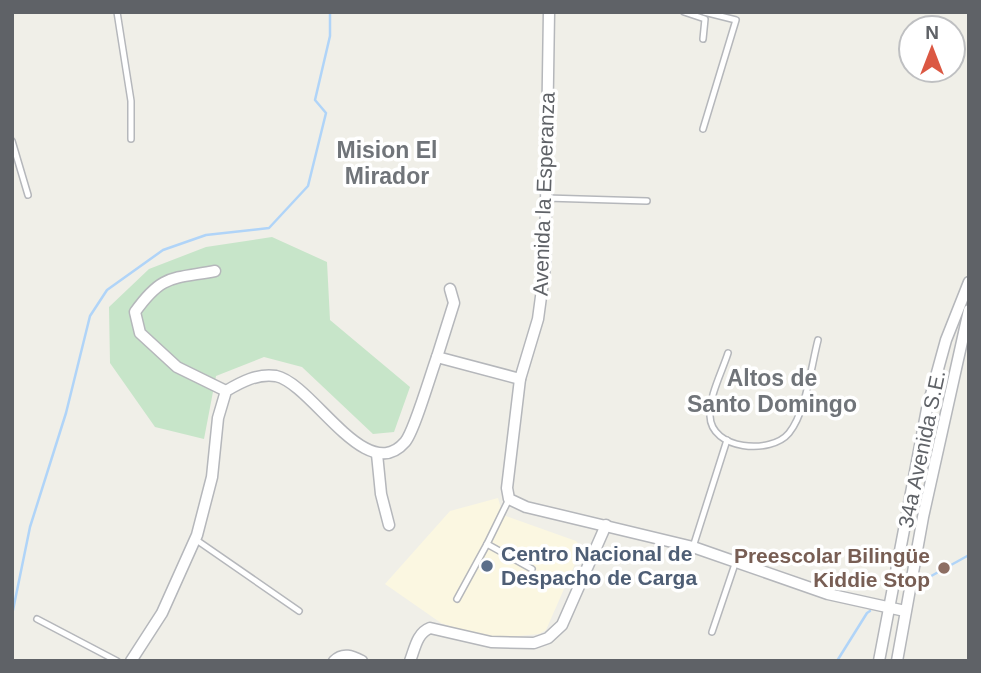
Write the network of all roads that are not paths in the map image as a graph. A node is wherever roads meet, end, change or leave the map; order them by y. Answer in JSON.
{"nodes":[{"id":1,"x":117,"y":12,"type":"edge"},
{"id":2,"x":549,"y":12,"type":"edge"},
{"id":3,"x":684,"y":12,"type":"edge"},
{"id":4,"x":704,"y":12,"type":"edge"},
{"id":5,"x":703,"y":39,"type":"dead end"},
{"id":6,"x":703,"y":129,"type":"dead end"},
{"id":7,"x":131,"y":139,"type":"dead end"},
{"id":8,"x":12,"y":141,"type":"edge"},
{"id":9,"x":28,"y":195,"type":"dead end"},
{"id":10,"x":546,"y":198,"type":"junction"},
{"id":11,"x":647,"y":201,"type":"dead end"},
{"id":12,"x":215,"y":271,"type":"dead end"},
{"id":13,"x":969,"y":282,"type":"edge"},
{"id":14,"x":450,"y":289,"type":"dead end"},
{"id":15,"x":969,"y":310,"type":"edge"},
{"id":16,"x":818,"y":340,"type":"dead end"},
{"id":17,"x":728,"y":353,"type":"dead end"},
{"id":18,"x":437,"y":357,"type":"junction"},
{"id":19,"x":520,"y":379,"type":"junction"},
{"id":20,"x":226,"y":391,"type":"junction"},
{"id":21,"x":727,"y":440,"type":"junction"},
{"id":22,"x":377,"y":454,"type":"junction"},
{"id":23,"x":509,"y":499,"type":"junction"},
{"id":24,"x":908,"y":514,"type":"junction"},
{"id":25,"x":923,"y":517,"type":"junction"},
{"id":26,"x":389,"y":525,"type":"dead end"},
{"id":27,"x":606,"y":525,"type":"junction"},
{"id":28,"x":195,"y":539,"type":"junction"},
{"id":29,"x":488,"y":544,"type":"junction"},
{"id":30,"x":693,"y":547,"type":"junction"},
{"id":31,"x":736,"y":561,"type":"junction"},
{"id":32,"x":532,"y":569,"type":"dead end"},
{"id":33,"x":892,"y":594,"type":"junction"},
{"id":34,"x":908,"y":597,"type":"junction"},
{"id":35,"x":457,"y":599,"type":"dead end"},
{"id":36,"x":889,"y":608,"type":"junction"},
{"id":37,"x":299,"y":611,"type":"dead end"},
{"id":38,"x":905,"y":611,"type":"junction"},
{"id":39,"x":37,"y":619,"type":"dead end"},
{"id":40,"x":712,"y":632,"type":"dead end"},
{"id":41,"x":117,"y":661,"type":"edge"},
{"id":42,"x":131,"y":661,"type":"edge"},
{"id":43,"x":334,"y":661,"type":"edge"},
{"id":44,"x":362,"y":661,"type":"edge"},
{"id":45,"x":410,"y":661,"type":"edge"},
{"id":46,"x":879,"y":661,"type":"edge"},
{"id":47,"x":897,"y":661,"type":"edge"}],
"edges":[{"from":1,"to":7,"type":"lane"},
{"from":2,"to":10,"type":"street","name":"Avenida la Esperanza"},
{"from":3,"to":5,"type":"lane"},
{"from":4,"to":6,"type":"lane"},
{"from":8,"to":9,"type":"lane"},
{"from":10,"to":11,"type":"lane"},
{"from":10,"to":19,"type":"street","name":"Avenida la Esperanza"},
{"from":12,"to":20,"type":"street"},
{"from":13,"to":24,"type":"street","name":"34a Avenida S.E."},
{"from":14,"to":18,"type":"street"},
{"from":15,"to":25,"type":"street","name":"34a Avenida S.E."},
{"from":16,"to":21,"type":"lane"},
{"from":17,"to":21,"type":"lane"},
{"from":18,"to":19,"type":"street"},
{"from":18,"to":22,"type":"street"},
{"from":19,"to":23,"type":"street","name":"Avenida la Esperanza"},
{"from":20,"to":22,"type":"street"},
{"from":20,"to":28,"type":"street"},
{"from":21,"to":30,"type":"lane"},
{"from":22,"to":26,"type":"street"},
{"from":23,"to":27,"type":"street"},
{"from":23,"to":29,"type":"lane"},
{"from":24,"to":25,"type":"street"},
{"from":24,"to":33,"type":"street","name":"34a Avenida S.E."},
{"from":25,"to":34,"type":"street","name":"34a Avenida S.E."},
{"from":27,"to":30,"type":"street"},
{"from":27,"to":45,"type":"street"},
{"from":28,"to":37,"type":"lane"},
{"from":28,"to":42,"type":"street"},
{"from":29,"to":32,"type":"lane"},
{"from":29,"to":35,"type":"lane"},
{"from":30,"to":31,"type":"street"},
{"from":31,"to":36,"type":"street"},
{"from":31,"to":40,"type":"lane"},
{"from":33,"to":34,"type":"street"},
{"from":33,"to":36,"type":"street","name":"34a Avenida S.E."},
{"from":34,"to":38,"type":"street","name":"34a Avenida S.E."},
{"from":36,"to":38,"type":"street"},
{"from":36,"to":46,"type":"street","name":"34a Avenida S.E."},
{"from":38,"to":47,"type":"street","name":"34a Avenida S.E."},
{"from":39,"to":41,"type":"lane"},
{"from":43,"to":44,"type":"street"}]}
